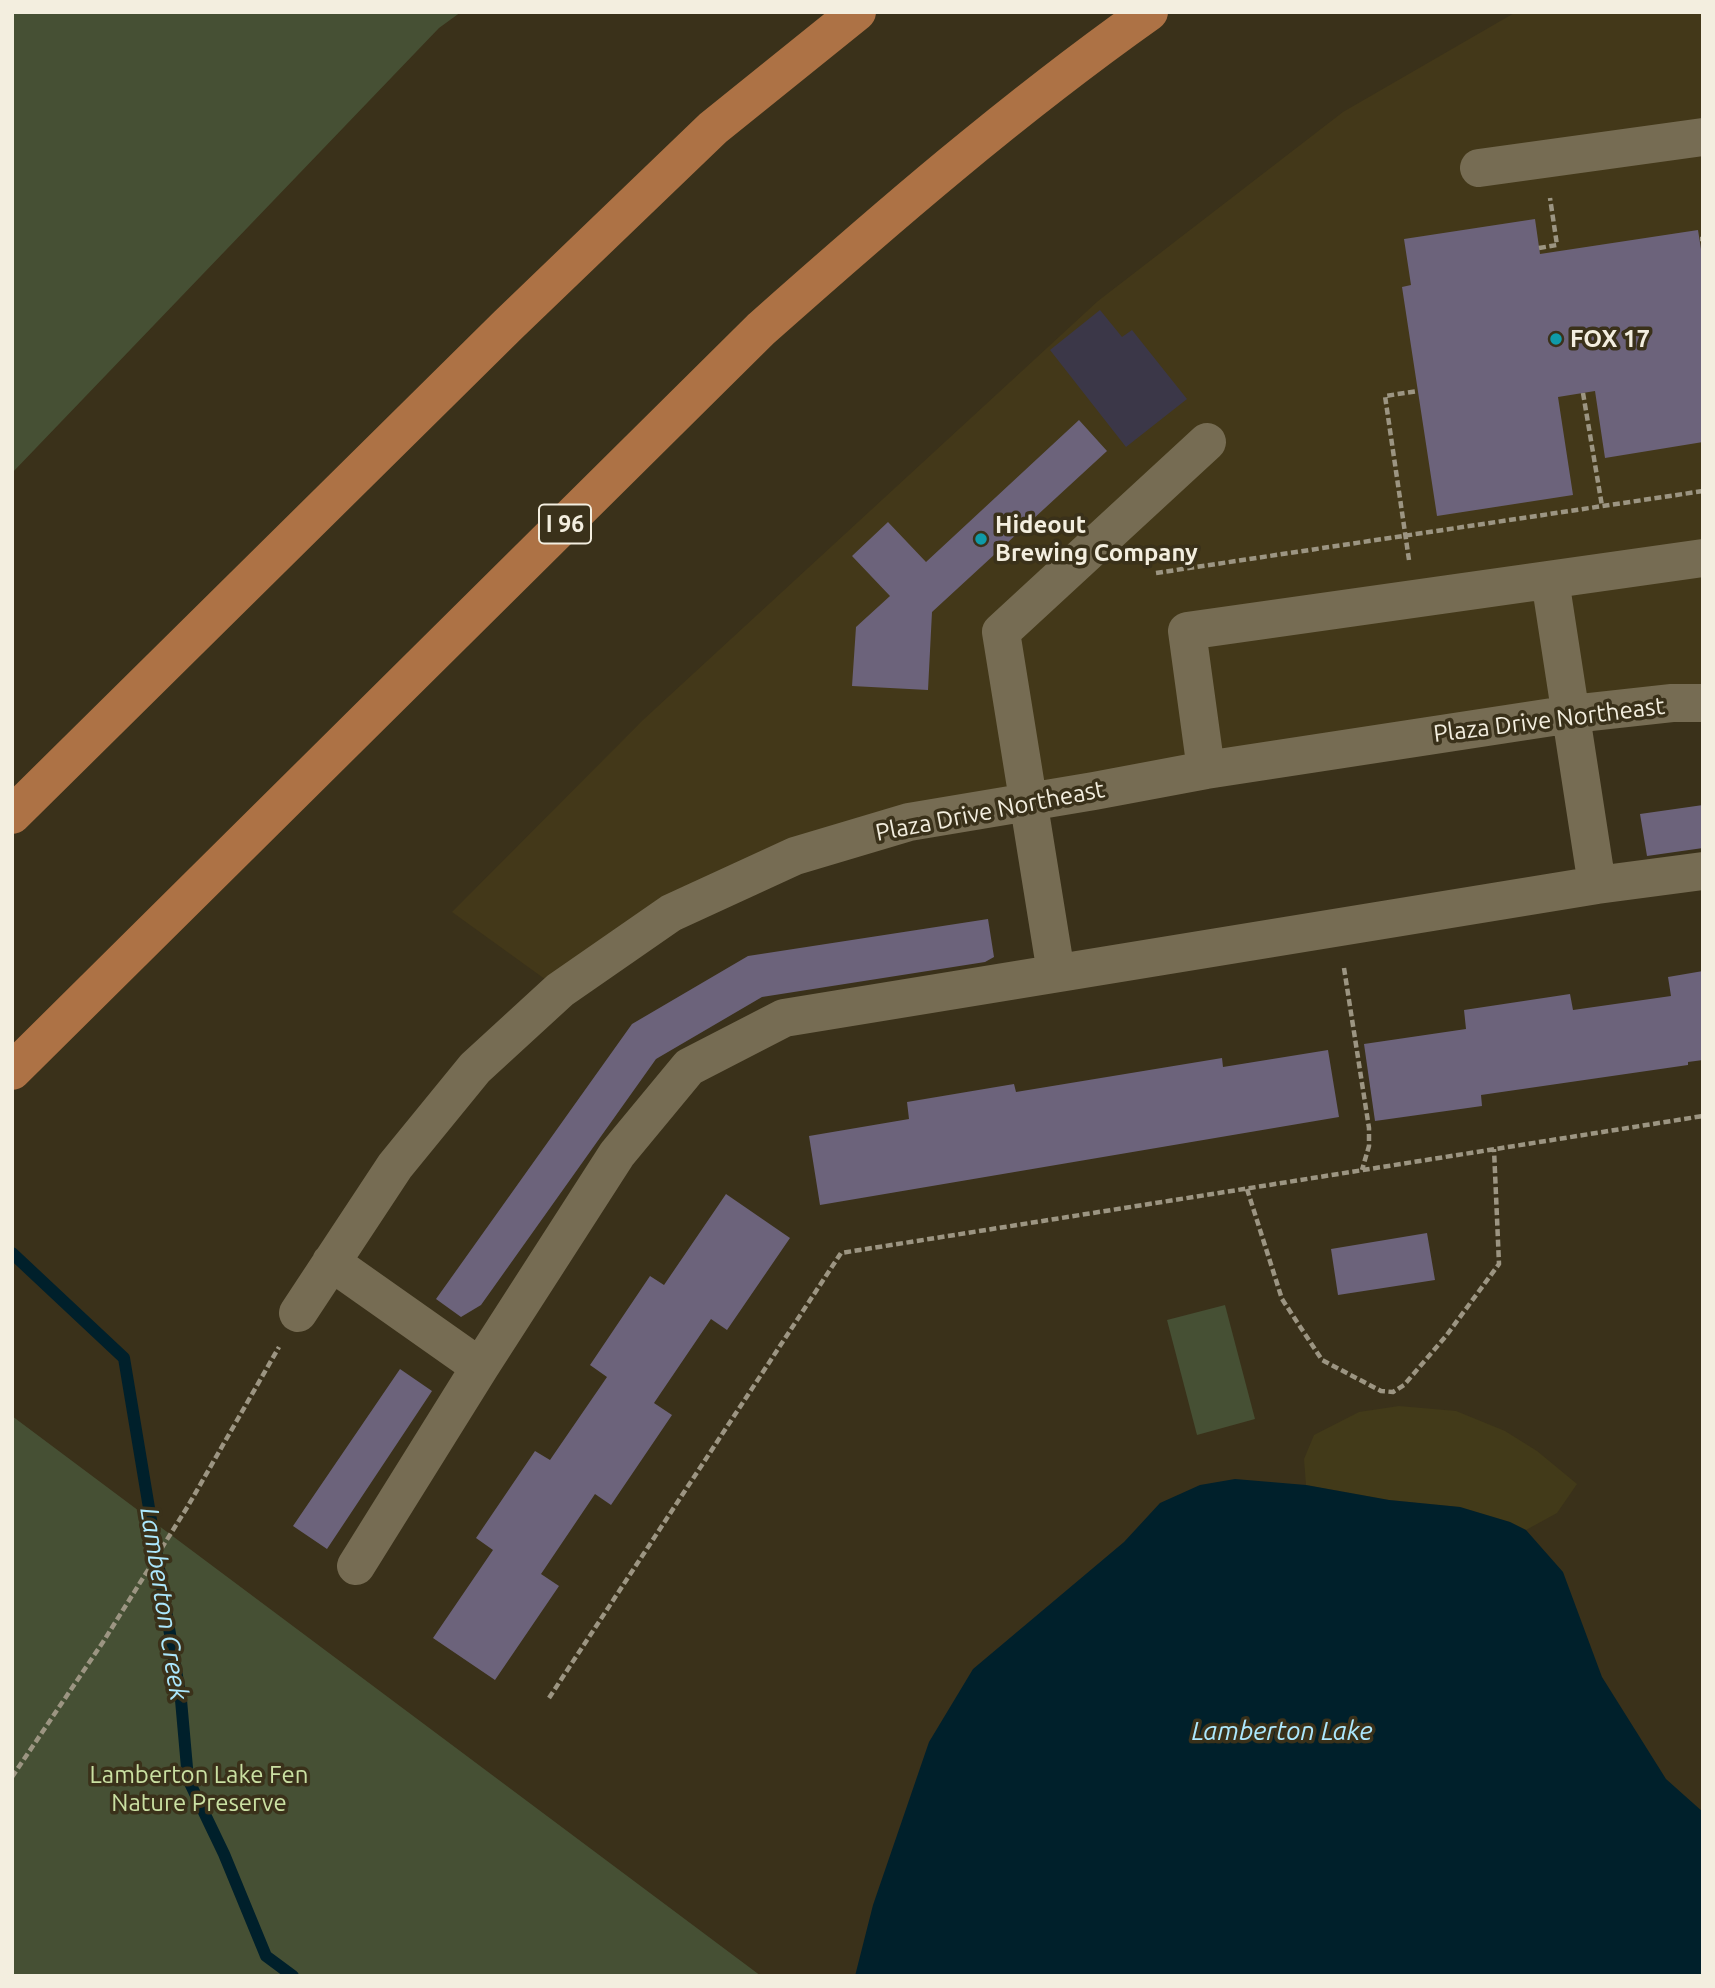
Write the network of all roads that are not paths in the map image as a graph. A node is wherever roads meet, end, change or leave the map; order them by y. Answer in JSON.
{"nodes":[{"id":1,"x":857,"y":12,"type":"edge"},
{"id":2,"x":1149,"y":12,"type":"edge"},
{"id":3,"x":1703,"y":138,"type":"edge"},
{"id":4,"x":1479,"y":168,"type":"dead end"},
{"id":5,"x":1207,"y":442,"type":"dead end"},
{"id":6,"x":1703,"y":558,"type":"edge"},
{"id":7,"x":1550,"y":580,"type":"junction"},
{"id":8,"x":1703,"y":703,"type":"edge"},
{"id":9,"x":1572,"y":713,"type":"junction"},
{"id":10,"x":1206,"y":770,"type":"junction"},
{"id":11,"x":1028,"y":802,"type":"junction"},
{"id":12,"x":12,"y":815,"type":"edge"},
{"id":13,"x":1703,"y":870,"type":"edge"},
{"id":14,"x":1597,"y":885,"type":"junction"},
{"id":15,"x":1056,"y":973,"type":"junction"},
{"id":16,"x":12,"y":1070,"type":"edge"},
{"id":17,"x":331,"y":1262,"type":"junction"},
{"id":18,"x":298,"y":1313,"type":"road end"},
{"id":19,"x":480,"y":1367,"type":"junction"},
{"id":20,"x":356,"y":1566,"type":"dead end"}],
"edges":[{"from":1,"to":12,"type":"highway"},
{"from":2,"to":16,"type":"highway","number":"I 96"},
{"from":3,"to":4,"type":"street"},
{"from":5,"to":11,"type":"street"},
{"from":6,"to":7,"type":"street"},
{"from":7,"to":9,"type":"street"},
{"from":7,"to":10,"type":"street"},
{"from":8,"to":9,"type":"street","name":"Plaza Drive Northeast"},
{"from":9,"to":10,"type":"street","name":"Plaza Drive Northeast"},
{"from":9,"to":14,"type":"street"},
{"from":10,"to":11,"type":"street","name":"Plaza Drive Northeast"},
{"from":11,"to":15,"type":"street"},
{"from":11,"to":17,"type":"street","name":"Plaza Drive Northeast"},
{"from":13,"to":14,"type":"street"},
{"from":14,"to":15,"type":"street"},
{"from":15,"to":19,"type":"street"},
{"from":17,"to":18,"type":"street","name":"Plaza Drive Northeast"},
{"from":17,"to":19,"type":"street"},
{"from":19,"to":20,"type":"street"}]}
